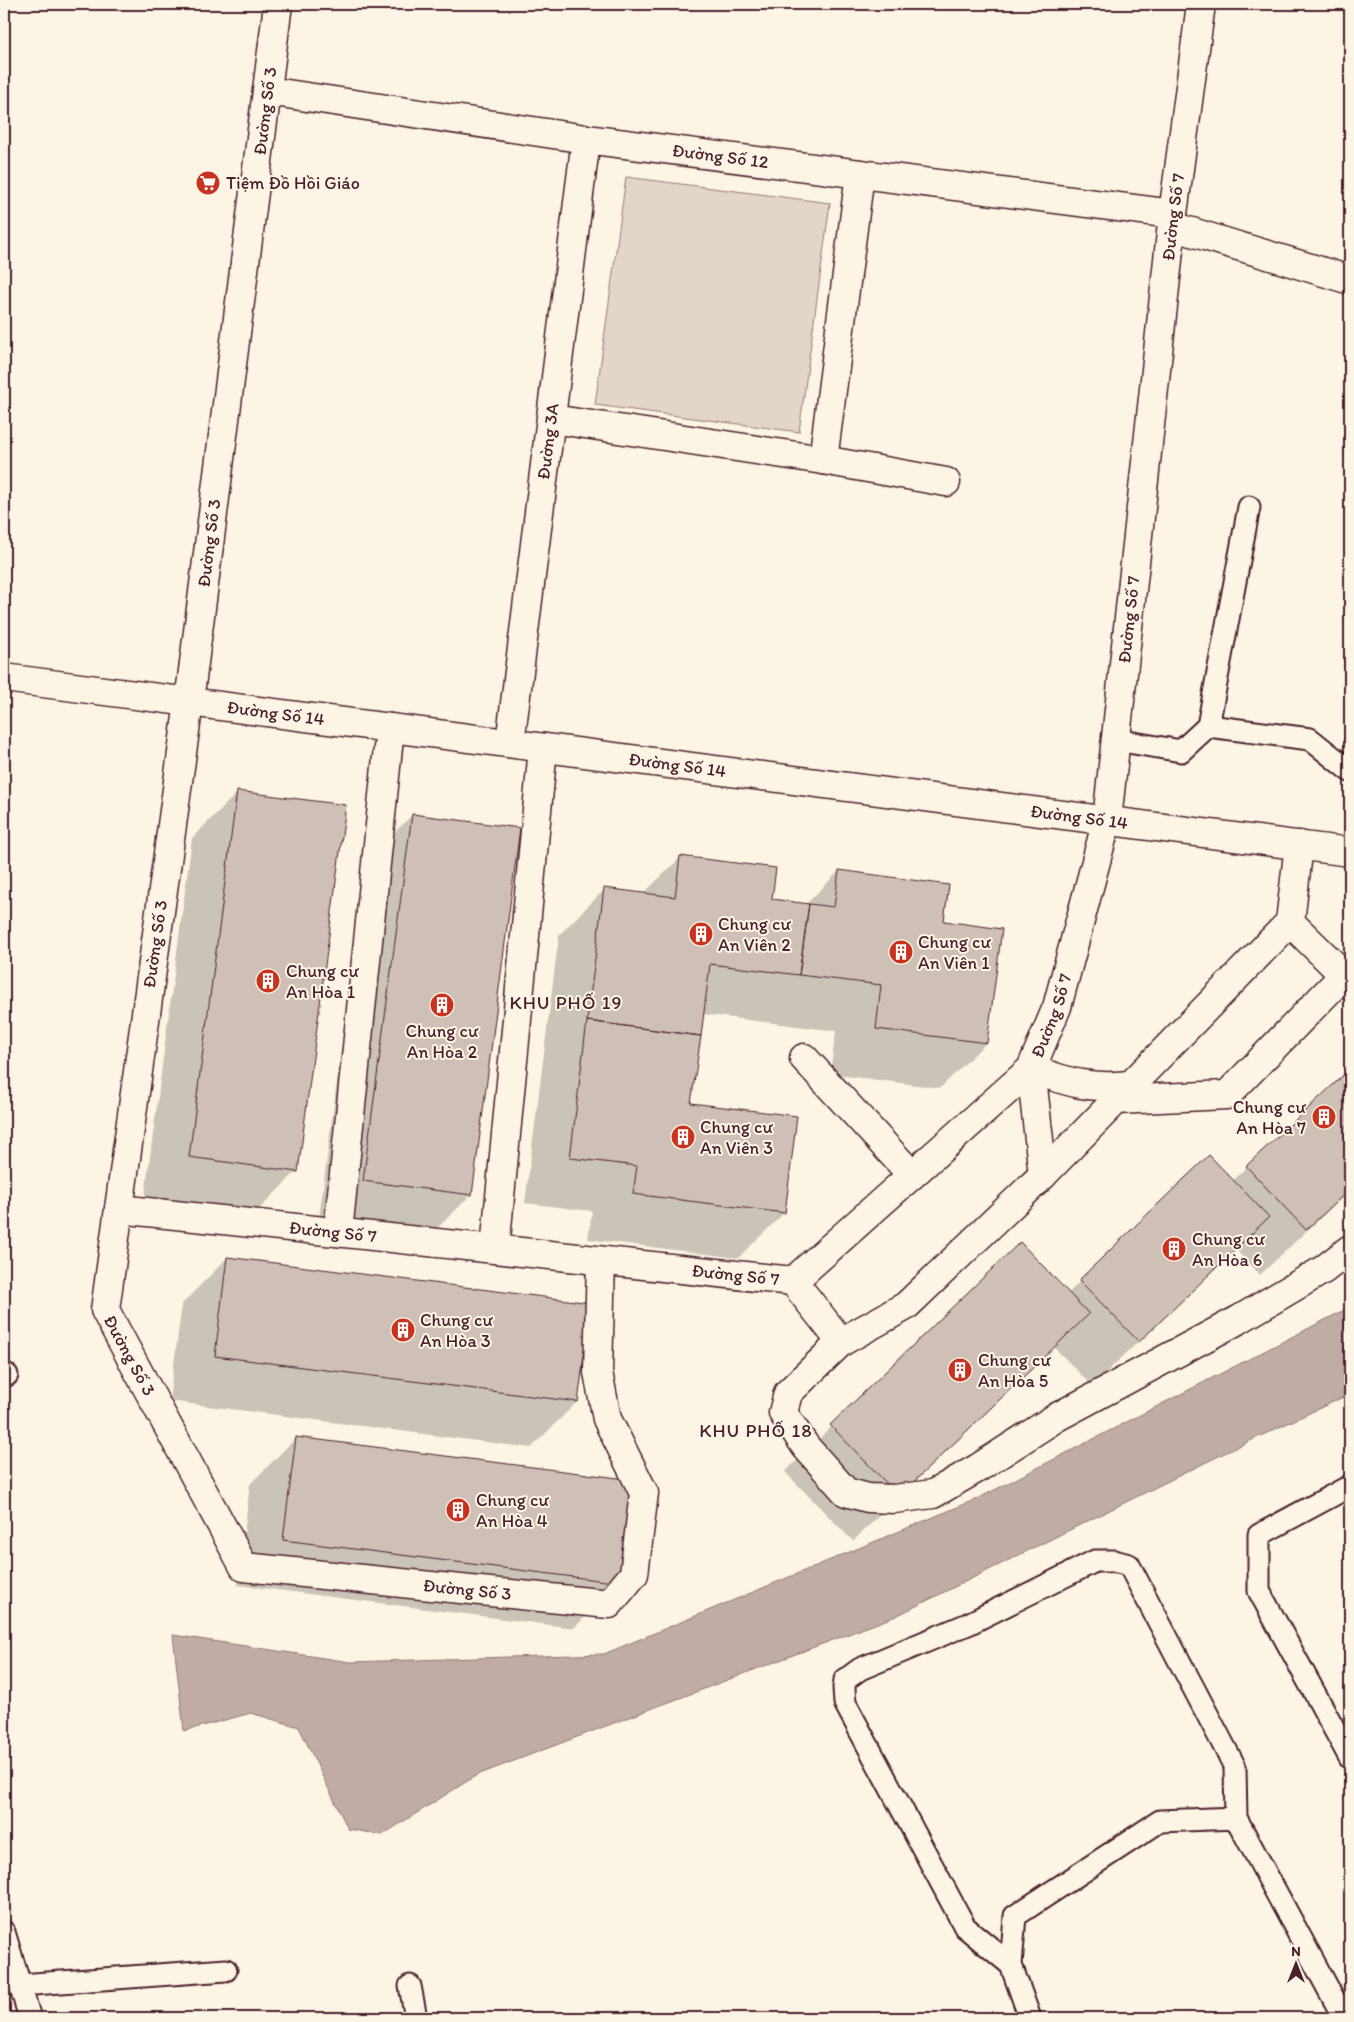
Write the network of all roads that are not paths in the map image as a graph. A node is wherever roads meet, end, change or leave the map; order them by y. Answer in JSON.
{"nodes":[{"id":1,"x":278,"y":4,"type":"edge"},
{"id":2,"x":1201,"y":4,"type":"edge"},
{"id":3,"x":267,"y":91,"type":"junction"},
{"id":4,"x":586,"y":139,"type":"junction"},
{"id":5,"x":860,"y":174,"type":"junction"},
{"id":6,"x":1173,"y":220,"type":"junction"},
{"id":7,"x":1350,"y":280,"type":"edge"},
{"id":8,"x":552,"y":420,"type":"junction"},
{"id":9,"x":823,"y":460,"type":"junction"},
{"id":10,"x":946,"y":482,"type":"dead end"},
{"id":11,"x":1249,"y":507,"type":"dead end"},
{"id":12,"x":4,"y":678,"type":"edge"},
{"id":13,"x":189,"y":702,"type":"junction"},
{"id":14,"x":1208,"y":726,"type":"junction"},
{"id":15,"x":390,"y":728,"type":"junction"},
{"id":16,"x":1116,"y":740,"type":"junction"},
{"id":17,"x":510,"y":743,"type":"junction"},
{"id":18,"x":543,"y":748,"type":"junction"},
{"id":19,"x":1350,"y":771,"type":"edge"},
{"id":20,"x":1107,"y":820,"type":"junction"},
{"id":21,"x":1299,"y":845,"type":"junction"},
{"id":22,"x":1350,"y":852,"type":"edge"},
{"id":23,"x":1290,"y":922,"type":"junction"},
{"id":24,"x":1347,"y":974,"type":"edge"},
{"id":25,"x":804,"y":1058,"type":"dead end"},
{"id":26,"x":1031,"y":1069,"type":"junction"},
{"id":27,"x":1124,"y":1093,"type":"junction"},
{"id":28,"x":912,"y":1175,"type":"junction"},
{"id":29,"x":1043,"y":1175,"type":"junction"},
{"id":30,"x":119,"y":1209,"type":"junction"},
{"id":31,"x":338,"y":1232,"type":"junction"},
{"id":32,"x":495,"y":1249,"type":"junction"},
{"id":33,"x":1350,"y":1249,"type":"edge"},
{"id":34,"x":601,"y":1261,"type":"junction"},
{"id":35,"x":793,"y":1282,"type":"junction"},
{"id":36,"x":841,"y":1342,"type":"junction"},
{"id":37,"x":1350,"y":1486,"type":"edge"},
{"id":38,"x":1350,"y":1758,"type":"edge"},
{"id":39,"x":1236,"y":1818,"type":"junction"},
{"id":40,"x":4,"y":1932,"type":"edge"},
{"id":41,"x":1011,"y":1965,"type":"junction"},
{"id":42,"x":226,"y":1970,"type":"dead end"},
{"id":43,"x":20,"y":1984,"type":"junction"},
{"id":44,"x":410,"y":1986,"type":"dead end"},
{"id":45,"x":30,"y":2018,"type":"edge"},
{"id":46,"x":416,"y":2018,"type":"edge"},
{"id":47,"x":1030,"y":2018,"type":"edge"},
{"id":48,"x":1344,"y":2018,"type":"edge"}],
"edges":[{"from":1,"to":3,"type":"street","name":"Đường Số 3"},
{"from":2,"to":6,"type":"street","name":"Đường Số 7"},
{"from":3,"to":4,"type":"street","name":"Đường Số 12"},
{"from":3,"to":13,"type":"street","name":"Đường Số 3"},
{"from":4,"to":5,"type":"street","name":"Đường Số 12"},
{"from":4,"to":8,"type":"street","name":"Đường 3A"},
{"from":5,"to":6,"type":"street","name":"Đường Số 12"},
{"from":5,"to":9,"type":"street"},
{"from":6,"to":7,"type":"street","name":"Đường Số 12"},
{"from":6,"to":16,"type":"street","name":"Đường Số 7"},
{"from":8,"to":9,"type":"street"},
{"from":8,"to":17,"type":"street","name":"Đường 3A"},
{"from":9,"to":10,"type":"street"},
{"from":11,"to":14,"type":"lane"},
{"from":12,"to":13,"type":"street","name":"Đường Số 14"},
{"from":13,"to":15,"type":"street","name":"Đường Số 14"},
{"from":13,"to":30,"type":"street","name":"Đường Số 3"},
{"from":14,"to":16,"type":"lane"},
{"from":14,"to":19,"type":"lane"},
{"from":15,"to":17,"type":"street","name":"Đường Số 14"},
{"from":15,"to":31,"type":"street"},
{"from":16,"to":20,"type":"street","name":"Đường Số 7"},
{"from":17,"to":18,"type":"street","name":"Đường Số 14"},
{"from":18,"to":20,"type":"street","name":"Đường Số 14"},
{"from":18,"to":32,"type":"street"},
{"from":20,"to":21,"type":"street","name":"Đường Số 14"},
{"from":20,"to":26,"type":"street","name":"Đường Số 7"},
{"from":21,"to":22,"type":"street","name":"Đường Số 14"},
{"from":21,"to":23,"type":"street"},
{"from":23,"to":24,"type":"street"},
{"from":23,"to":27,"type":"street"},
{"from":24,"to":27,"type":"street"},
{"from":25,"to":28,"type":"street"},
{"from":26,"to":27,"type":"street"},
{"from":26,"to":28,"type":"street","name":"Đường Số 7"},
{"from":26,"to":29,"type":"street"},
{"from":27,"to":29,"type":"street"},
{"from":28,"to":35,"type":"street","name":"Đường Số 7"},
{"from":29,"to":36,"type":"street"},
{"from":30,"to":31,"type":"street","name":"Đường Số 7"},
{"from":30,"to":34,"type":"street","name":"Đường Số 3"},
{"from":31,"to":32,"type":"street","name":"Đường Số 7"},
{"from":32,"to":34,"type":"street","name":"Đường Số 7"},
{"from":33,"to":36,"type":"street"},
{"from":34,"to":35,"type":"street","name":"Đường Số 7"},
{"from":35,"to":36,"type":"street"},
{"from":37,"to":38,"type":"lane"},
{"from":39,"to":41,"type":"lane"},
{"from":39,"to":41,"type":"lane"},
{"from":39,"to":48,"type":"lane"},
{"from":40,"to":43,"type":"lane"},
{"from":41,"to":47,"type":"lane"},
{"from":42,"to":43,"type":"lane"},
{"from":43,"to":45,"type":"lane"},
{"from":44,"to":46,"type":"lane"}]}
